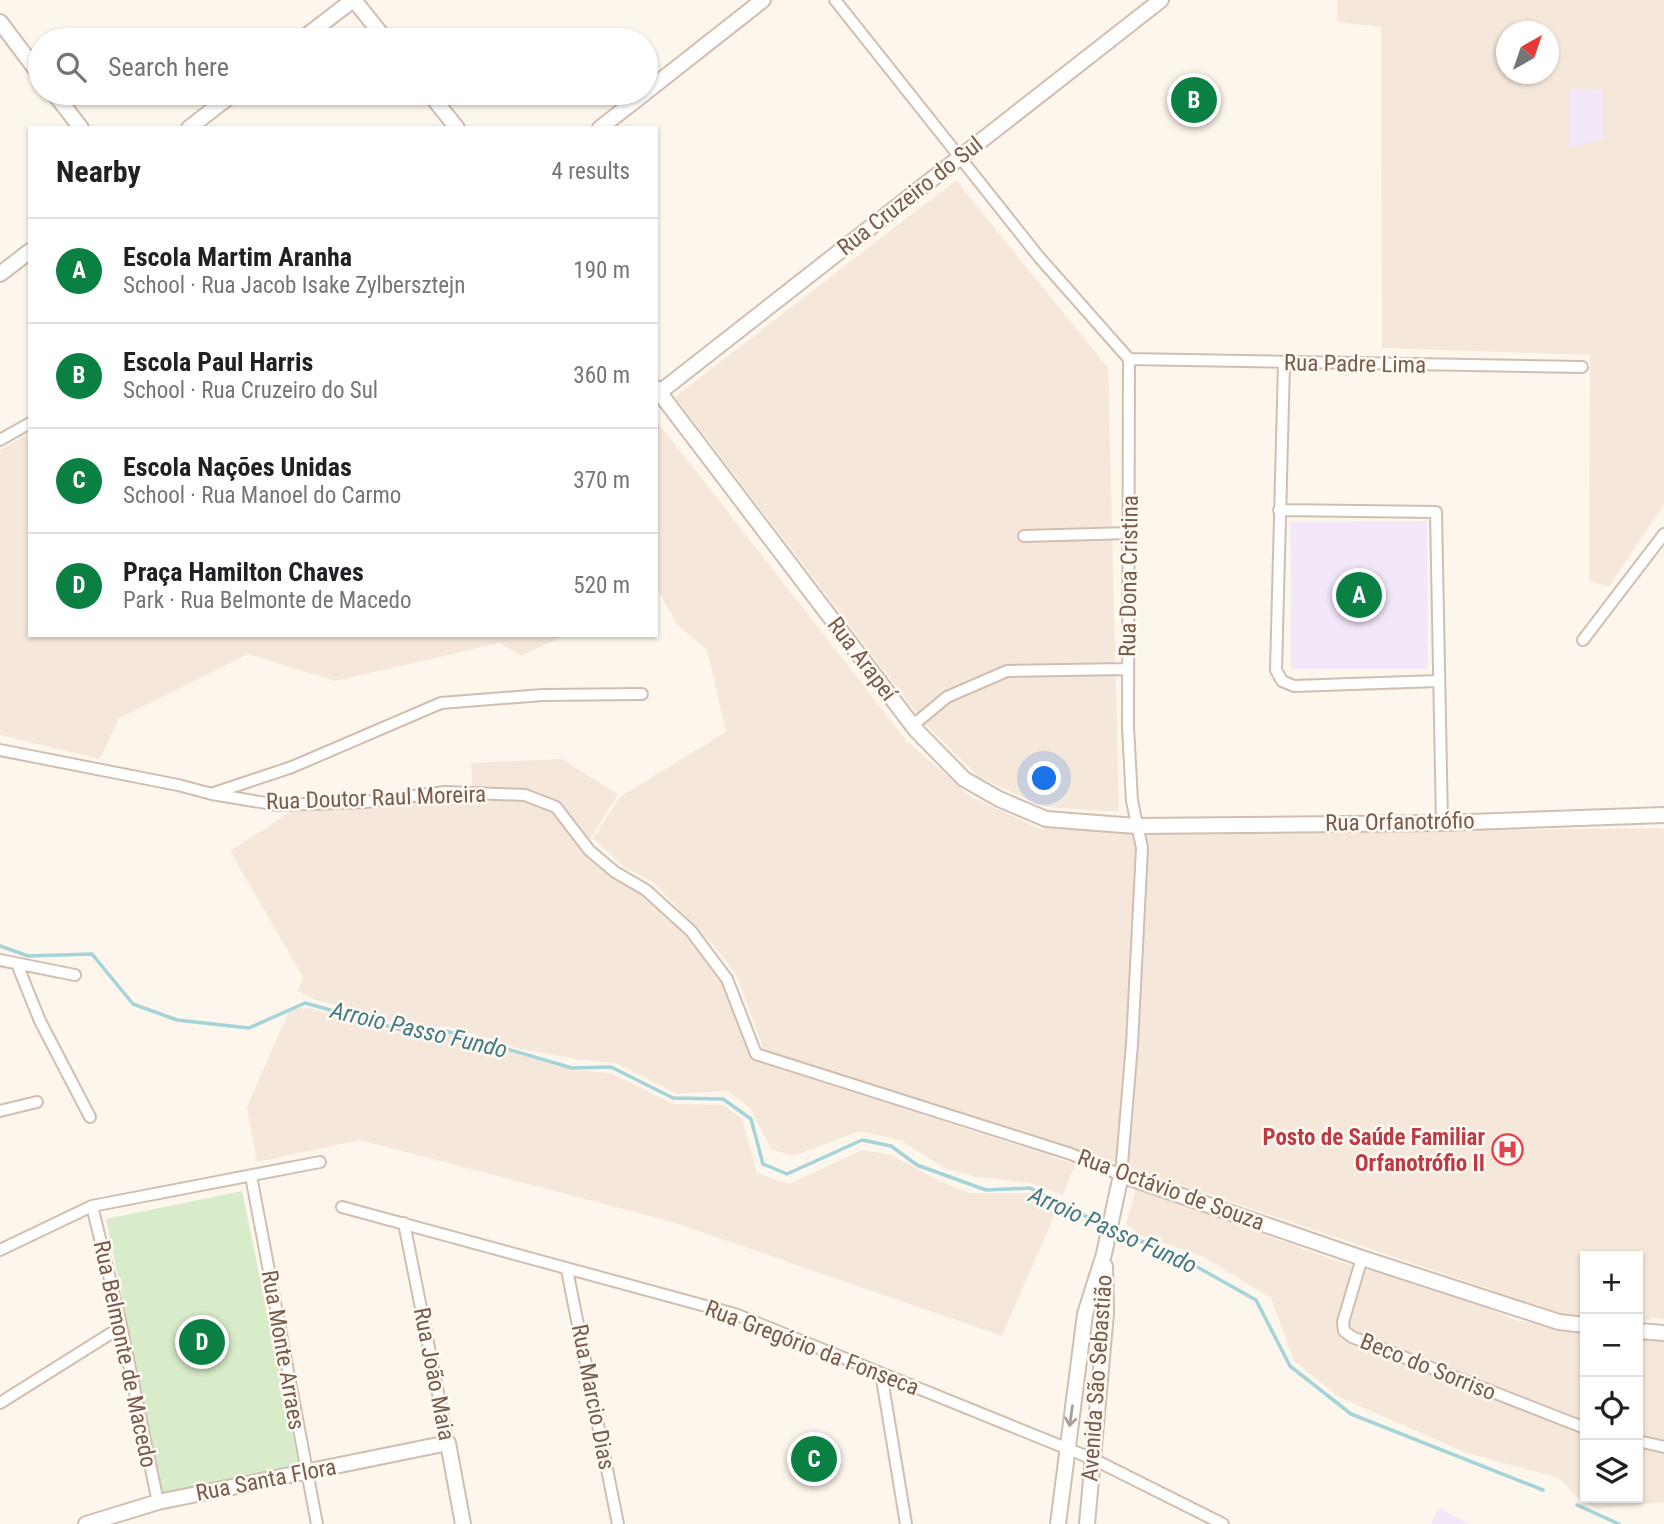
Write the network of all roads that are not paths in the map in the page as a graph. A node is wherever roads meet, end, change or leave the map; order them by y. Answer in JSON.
{"nodes":[{"id":1,"x":354,"y":0,"type":"edge"},
{"id":2,"x":763,"y":0,"type":"edge"},
{"id":3,"x":835,"y":0,"type":"edge"},
{"id":4,"x":1160,"y":0,"type":"edge"},
{"id":5,"x":0,"y":22,"type":"edge"},
{"id":6,"x":317,"y":28,"type":"edge"},
{"id":7,"x":377,"y":28,"type":"edge"},
{"id":8,"x":28,"y":59,"type":"edge"},
{"id":9,"x":658,"y":82,"type":"edge"},
{"id":10,"x":63,"y":105,"type":"edge"},
{"id":11,"x":219,"y":105,"type":"edge"},
{"id":12,"x":439,"y":105,"type":"edge"},
{"id":13,"x":629,"y":105,"type":"edge"},
{"id":14,"x":79,"y":126,"type":"edge"},
{"id":15,"x":192,"y":126,"type":"edge"},
{"id":16,"x":455,"y":126,"type":"edge"},
{"id":17,"x":602,"y":126,"type":"edge"},
{"id":18,"x":959,"y":157,"type":"junction"},
{"id":19,"x":28,"y":253,"type":"edge"},
{"id":20,"x":0,"y":274,"type":"edge"},
{"id":21,"x":1129,"y":359,"type":"junction"},
{"id":22,"x":1284,"y":363,"type":"junction"},
{"id":23,"x":1582,"y":367,"type":"dead end"},
{"id":24,"x":658,"y":390,"type":"edge"},
{"id":25,"x":28,"y":424,"type":"edge"},
{"id":26,"x":0,"y":440,"type":"edge"},
{"id":27,"x":1279,"y":510,"type":"junction"},
{"id":28,"x":1130,"y":533,"type":"junction"},
{"id":29,"x":1024,"y":536,"type":"dead end"},
{"id":30,"x":1662,"y":540,"type":"edge"},
{"id":31,"x":1583,"y":640,"type":"dead end"},
{"id":32,"x":1128,"y":669,"type":"junction"},
{"id":33,"x":1438,"y":681,"type":"junction"},
{"id":34,"x":642,"y":694,"type":"dead end"},
{"id":35,"x":912,"y":726,"type":"junction"},
{"id":36,"x":0,"y":750,"type":"edge"},
{"id":37,"x":212,"y":794,"type":"junction"},
{"id":38,"x":1664,"y":815,"type":"edge"},
{"id":39,"x":1442,"y":823,"type":"junction"},
{"id":40,"x":1136,"y":826,"type":"junction"},
{"id":41,"x":0,"y":960,"type":"edge"},
{"id":42,"x":17,"y":964,"type":"junction"},
{"id":43,"x":75,"y":975,"type":"dead end"},
{"id":44,"x":756,"y":1054,"type":"joint"},
{"id":45,"x":37,"y":1102,"type":"dead end"},
{"id":46,"x":0,"y":1111,"type":"edge"},
{"id":47,"x":90,"y":1117,"type":"dead end"},
{"id":48,"x":320,"y":1162,"type":"dead end"},
{"id":49,"x":251,"y":1175,"type":"junction"},
{"id":50,"x":1121,"y":1175,"type":"junction"},
{"id":51,"x":92,"y":1206,"type":"junction"},
{"id":52,"x":342,"y":1207,"type":"dead end"},
{"id":53,"x":404,"y":1223,"type":"junction"},
{"id":54,"x":0,"y":1250,"type":"edge"},
{"id":55,"x":1104,"y":1254,"type":"junction"},
{"id":56,"x":1362,"y":1258,"type":"junction"},
{"id":57,"x":567,"y":1270,"type":"junction"},
{"id":58,"x":1580,"y":1324,"type":"edge"},
{"id":59,"x":121,"y":1327,"type":"junction"},
{"id":60,"x":1643,"y":1331,"type":"edge"},
{"id":61,"x":1664,"y":1333,"type":"edge"},
{"id":62,"x":881,"y":1373,"type":"junction"},
{"id":63,"x":0,"y":1404,"type":"edge"},
{"id":64,"x":1580,"y":1427,"type":"edge"},
{"id":65,"x":1643,"y":1442,"type":"edge"},
{"id":66,"x":448,"y":1443,"type":"junction"},
{"id":67,"x":1664,"y":1447,"type":"edge"},
{"id":68,"x":1066,"y":1449,"type":"junction"},
{"id":69,"x":1093,"y":1459,"type":"junction"},
{"id":70,"x":306,"y":1473,"type":"junction"},
{"id":71,"x":158,"y":1502,"type":"junction"},
{"id":72,"x":86,"y":1524,"type":"edge"},
{"id":73,"x":317,"y":1524,"type":"edge"},
{"id":74,"x":463,"y":1524,"type":"edge"},
{"id":75,"x":618,"y":1524,"type":"edge"},
{"id":76,"x":906,"y":1524,"type":"edge"},
{"id":77,"x":1058,"y":1524,"type":"edge"},
{"id":78,"x":1087,"y":1524,"type":"edge"},
{"id":79,"x":1223,"y":1524,"type":"edge"}],
"edges":[{"from":1,"to":6,"type":"street"},
{"from":1,"to":7,"type":"street"},
{"from":2,"to":9,"type":"street"},
{"from":3,"to":18,"type":"street"},
{"from":4,"to":18,"type":"street","name":"Rua Cruzeiro do Sul"},
{"from":5,"to":8,"type":"street"},
{"from":10,"to":14,"type":"street"},
{"from":11,"to":15,"type":"street"},
{"from":12,"to":16,"type":"street"},
{"from":13,"to":17,"type":"street"},
{"from":18,"to":21,"type":"street"},
{"from":18,"to":24,"type":"street","name":"Rua Cruzeiro do Sul"},
{"from":19,"to":20,"type":"street"},
{"from":21,"to":22,"type":"street","name":"Rua Padre Lima"},
{"from":21,"to":28,"type":"street","name":"Rua Dona Cristina"},
{"from":22,"to":23,"type":"street","name":"Rua Padre Lima"},
{"from":22,"to":27,"type":"street"},
{"from":24,"to":35,"type":"street","name":"Rua Arapeí"},
{"from":25,"to":26,"type":"street"},
{"from":27,"to":33,"type":"street"},
{"from":27,"to":33,"type":"street"},
{"from":28,"to":29,"type":"street"},
{"from":28,"to":32,"type":"street","name":"Rua Dona Cristina"},
{"from":30,"to":31,"type":"street"},
{"from":32,"to":35,"type":"street"},
{"from":32,"to":40,"type":"street","name":"Rua Dona Cristina"},
{"from":33,"to":39,"type":"street"},
{"from":34,"to":37,"type":"street"},
{"from":35,"to":40,"type":"street","name":"Rua Arapeí"},
{"from":36,"to":37,"type":"street","name":"Rua Doutor Raul Moreira"},
{"from":37,"to":44,"type":"street","name":"Rua Doutor Raul Moreira"},
{"from":38,"to":39,"type":"street","name":"Rua Orfanotrófio"},
{"from":39,"to":40,"type":"street","name":"Rua Orfanotrófio"},
{"from":40,"to":50,"type":"street","name":"Rua Dona Cristina"},
{"from":41,"to":42,"type":"street"},
{"from":42,"to":43,"type":"street"},
{"from":42,"to":47,"type":"street"},
{"from":44,"to":50,"type":"street","name":"Rua Octávio de Souza"},
{"from":45,"to":46,"type":"street"},
{"from":48,"to":49,"type":"street"},
{"from":49,"to":51,"type":"street"},
{"from":49,"to":70,"type":"street","name":"Rua Monte Arraes"},
{"from":50,"to":55,"type":"street","name":"Rua Dona Cristina"},
{"from":50,"to":56,"type":"street","name":"Rua Octávio de Souza"},
{"from":51,"to":54,"type":"street"},
{"from":51,"to":59,"type":"street","name":"Rua Belmonte de Macedo"},
{"from":52,"to":53,"type":"street","name":"Rua Gregório da Fonseca"},
{"from":53,"to":57,"type":"street","name":"Rua Gregório da Fonseca"},
{"from":53,"to":66,"type":"street","name":"Rua João Maia"},
{"from":55,"to":68,"type":"street","name":"Avenida São Sebastião","one_way":true},
{"from":55,"to":69,"type":"street","name":"Avenida São Sebastião"},
{"from":56,"to":58,"type":"street","name":"Rua Octávio de Souza"},
{"from":56,"to":64,"type":"street","name":"Beco do Sorriso"},
{"from":57,"to":62,"type":"street","name":"Rua Gregório da Fonseca"},
{"from":57,"to":75,"type":"street","name":"Rua Marcio Dias"},
{"from":59,"to":63,"type":"street"},
{"from":59,"to":71,"type":"street","name":"Rua Belmonte de Macedo"},
{"from":60,"to":61,"type":"street"},
{"from":62,"to":68,"type":"street","name":"Rua Gregório da Fonseca"},
{"from":62,"to":76,"type":"street"},
{"from":65,"to":67,"type":"street"},
{"from":66,"to":70,"type":"street","name":"Rua Santa Flora"},
{"from":66,"to":74,"type":"street","name":"Rua João Maia"},
{"from":68,"to":69,"type":"street","name":"Rua Gregório da Fonseca"},
{"from":68,"to":77,"type":"street","name":"Avenida São Sebastião"},
{"from":69,"to":78,"type":"street","name":"Avenida São Sebastião"},
{"from":69,"to":79,"type":"street","name":"Rua Gregório da Fonseca"},
{"from":70,"to":71,"type":"street","name":"Rua Santa Flora"},
{"from":70,"to":73,"type":"street","name":"Rua Monte Arraes"},
{"from":71,"to":72,"type":"street","name":"Rua Santa Flora"}]}
